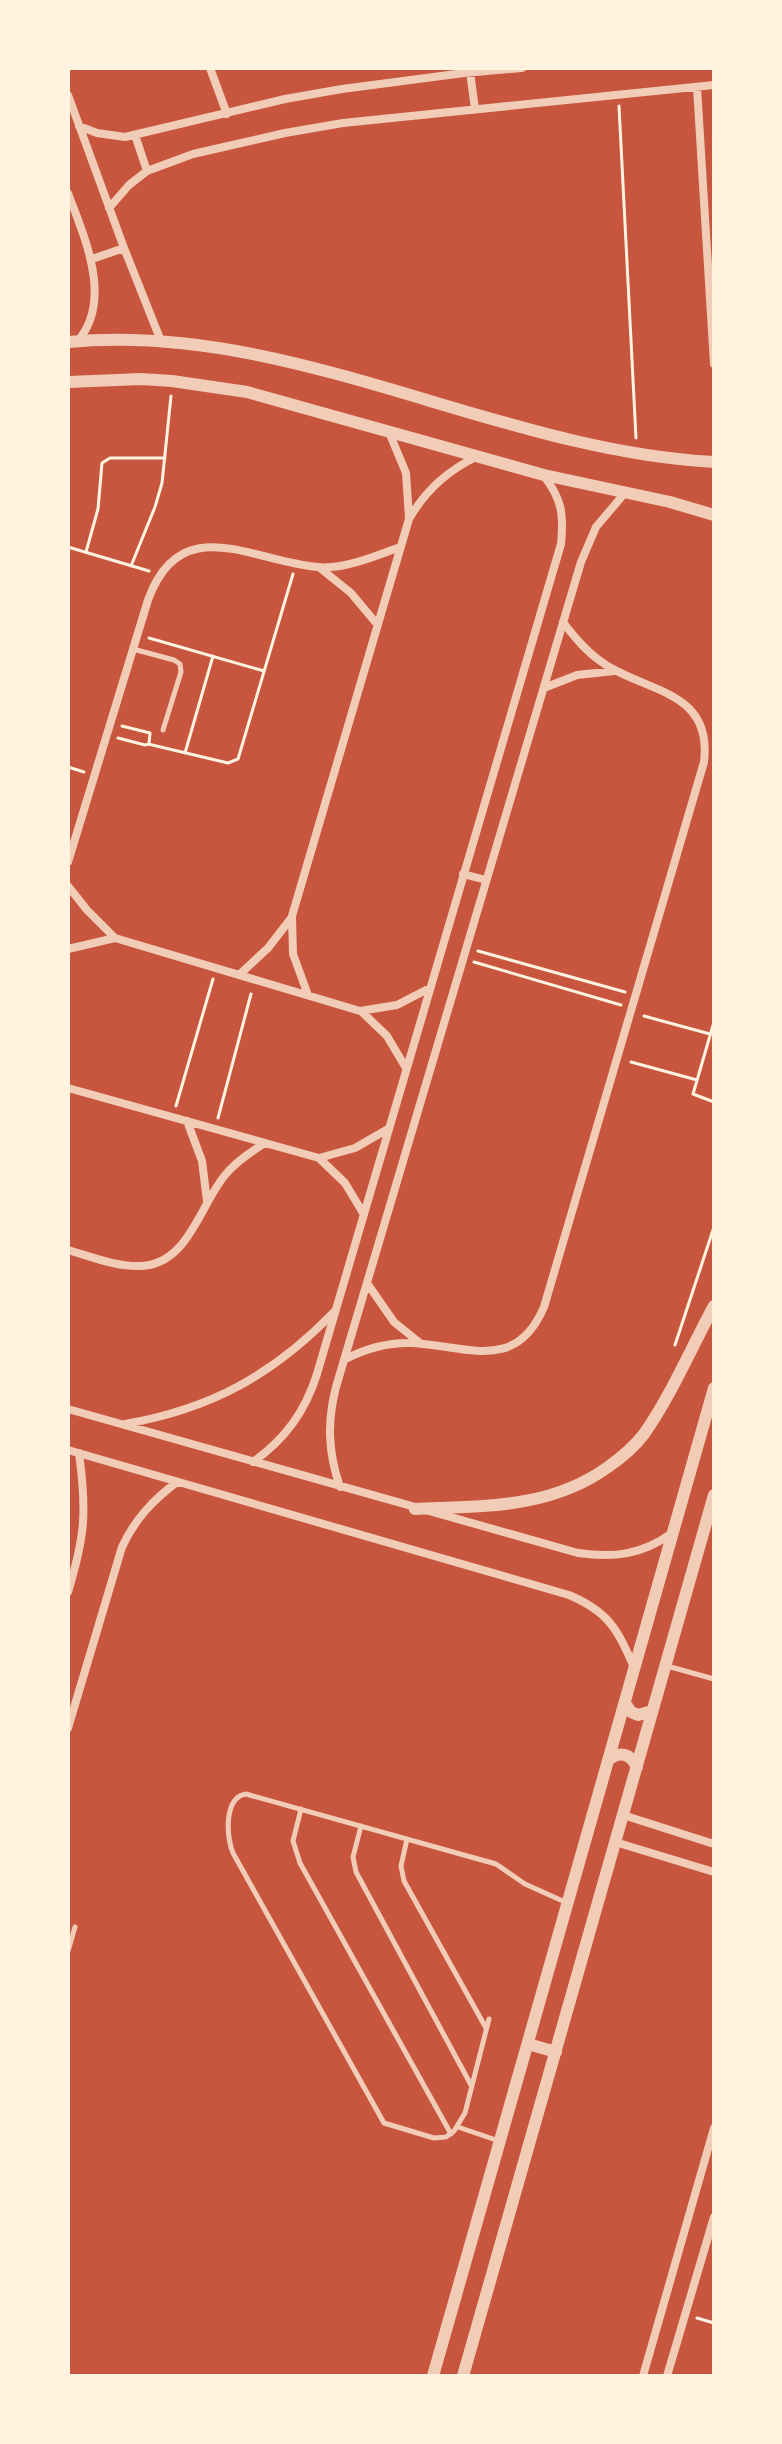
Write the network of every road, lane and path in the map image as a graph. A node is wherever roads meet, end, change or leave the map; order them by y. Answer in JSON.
{"nodes":[{"id":1,"x":210,"y":68,"type":"edge"},
{"id":2,"x":522,"y":68,"type":"edge"},
{"id":3,"x":470,"y":72,"type":"junction"},
{"id":4,"x":714,"y":85,"type":"edge"},
{"id":5,"x":697,"y":87,"type":"junction"},
{"id":6,"x":68,"y":95,"type":"edge"},
{"id":7,"x":618,"y":95,"type":"junction"},
{"id":8,"x":475,"y":109,"type":"junction"},
{"id":9,"x":227,"y":114,"type":"junction"},
{"id":10,"x":79,"y":126,"type":"junction"},
{"id":11,"x":135,"y":135,"type":"junction"},
{"id":12,"x":147,"y":171,"type":"junction"},
{"id":13,"x":68,"y":193,"type":"edge"},
{"id":14,"x":109,"y":208,"type":"junction"},
{"id":15,"x":124,"y":248,"type":"junction"},
{"id":16,"x":92,"y":259,"type":"junction"},
{"id":17,"x":161,"y":341,"type":"junction"},
{"id":18,"x":72,"y":342,"type":"edge"},
{"id":19,"x":714,"y":364,"type":"edge"},
{"id":20,"x":172,"y":381,"type":"junction"},
{"id":21,"x":68,"y":382,"type":"edge"},
{"id":22,"x":388,"y":430,"type":"junction"},
{"id":23,"x":637,"y":455,"type":"junction"},
{"id":24,"x":477,"y":457,"type":"junction"},
{"id":25,"x":166,"y":458,"type":"junction"},
{"id":26,"x":714,"y":462,"type":"edge"},
{"id":27,"x":544,"y":475,"type":"junction"},
{"id":28,"x":624,"y":494,"type":"junction"},
{"id":29,"x":714,"y":515,"type":"edge"},
{"id":30,"x":409,"y":519,"type":"junction"},
{"id":31,"x":68,"y":547,"type":"edge"},
{"id":32,"x":400,"y":547,"type":"junction"},
{"id":33,"x":86,"y":552,"type":"junction"},
{"id":34,"x":297,"y":563,"type":"junction"},
{"id":35,"x":131,"y":566,"type":"junction"},
{"id":36,"x":319,"y":568,"type":"junction"},
{"id":37,"x":159,"y":574,"type":"junction"},
{"id":38,"x":563,"y":622,"type":"junction"},
{"id":39,"x":377,"y":624,"type":"junction"},
{"id":40,"x":137,"y":635,"type":"junction"},
{"id":41,"x":133,"y":649,"type":"junction"},
{"id":42,"x":213,"y":656,"type":"junction"},
{"id":43,"x":265,"y":671,"type":"junction"},
{"id":44,"x":615,"y":671,"type":"junction"},
{"id":45,"x":544,"y":688,"type":"junction"},
{"id":46,"x":110,"y":724,"type":"junction"},
{"id":47,"x":163,"y":730,"type":"dead end"},
{"id":48,"x":107,"y":736,"type":"junction"},
{"id":49,"x":148,"y":744,"type":"junction"},
{"id":50,"x":185,"y":753,"type":"junction"},
{"id":51,"x":68,"y":862,"type":"edge"},
{"id":52,"x":463,"y":874,"type":"junction"},
{"id":53,"x":486,"y":880,"type":"junction"},
{"id":54,"x":68,"y":886,"type":"edge"},
{"id":55,"x":292,"y":916,"type":"junction"},
{"id":56,"x":115,"y":938,"type":"junction"},
{"id":57,"x":466,"y":948,"type":"junction"},
{"id":58,"x":68,"y":949,"type":"edge"},
{"id":59,"x":463,"y":958,"type":"junction"},
{"id":60,"x":216,"y":968,"type":"junction"},
{"id":61,"x":239,"y":975,"type":"junction"},
{"id":62,"x":255,"y":979,"type":"junction"},
{"id":63,"x":430,"y":988,"type":"junction"},
{"id":64,"x":308,"y":995,"type":"junction"},
{"id":65,"x":637,"y":996,"type":"junction"},
{"id":66,"x":632,"y":1010,"type":"junction"},
{"id":67,"x":360,"y":1011,"type":"junction"},
{"id":68,"x":714,"y":1022,"type":"edge"},
{"id":69,"x":710,"y":1034,"type":"junction"},
{"id":70,"x":619,"y":1059,"type":"junction"},
{"id":71,"x":406,"y":1068,"type":"junction"},
{"id":72,"x":697,"y":1080,"type":"junction"},
{"id":73,"x":69,"y":1087,"type":"edge"},
{"id":74,"x":714,"y":1102,"type":"edge"},
{"id":75,"x":173,"y":1117,"type":"junction"},
{"id":76,"x":187,"y":1121,"type":"junction"},
{"id":77,"x":215,"y":1129,"type":"junction"},
{"id":78,"x":388,"y":1129,"type":"junction"},
{"id":79,"x":265,"y":1143,"type":"junction"},
{"id":80,"x":319,"y":1158,"type":"junction"},
{"id":81,"x":207,"y":1202,"type":"junction"},
{"id":82,"x":363,"y":1214,"type":"junction"},
{"id":83,"x":714,"y":1227,"type":"edge"},
{"id":84,"x":68,"y":1250,"type":"edge"},
{"id":85,"x":367,"y":1283,"type":"junction"},
{"id":86,"x":714,"y":1306,"type":"edge"},
{"id":87,"x":334,"y":1312,"type":"junction"},
{"id":88,"x":420,"y":1343,"type":"junction"},
{"id":89,"x":671,"y":1358,"type":"dead end"},
{"id":90,"x":344,"y":1360,"type":"junction"},
{"id":91,"x":714,"y":1388,"type":"edge"},
{"id":92,"x":68,"y":1409,"type":"edge"},
{"id":93,"x":120,"y":1425,"type":"junction"},
{"id":94,"x":68,"y":1450,"type":"edge"},
{"id":95,"x":79,"y":1453,"type":"junction"},
{"id":96,"x":253,"y":1462,"type":"junction"},
{"id":97,"x":177,"y":1482,"type":"junction"},
{"id":98,"x":340,"y":1487,"type":"junction"},
{"id":99,"x":714,"y":1495,"type":"edge"},
{"id":100,"x":415,"y":1509,"type":"junction"},
{"id":101,"x":673,"y":1533,"type":"junction"},
{"id":102,"x":68,"y":1592,"type":"edge"},
{"id":103,"x":666,"y":1665,"type":"junction"},
{"id":104,"x":634,"y":1668,"type":"junction"},
{"id":105,"x":714,"y":1679,"type":"edge"},
{"id":106,"x":625,"y":1703,"type":"junction"},
{"id":107,"x":652,"y":1711,"type":"junction"},
{"id":108,"x":68,"y":1728,"type":"edge"},
{"id":109,"x":608,"y":1760,"type":"junction"},
{"id":110,"x":637,"y":1767,"type":"junction"},
{"id":111,"x":301,"y":1809,"type":"junction"},
{"id":112,"x":623,"y":1815,"type":"junction"},
{"id":113,"x":361,"y":1826,"type":"junction"},
{"id":114,"x":407,"y":1839,"type":"junction"},
{"id":115,"x":615,"y":1842,"type":"junction"},
{"id":116,"x":714,"y":1844,"type":"edge"},
{"id":117,"x":714,"y":1872,"type":"edge"},
{"id":118,"x":568,"y":1903,"type":"junction"},
{"id":119,"x":75,"y":1927,"type":"dead end"},
{"id":120,"x":68,"y":1951,"type":"edge"},
{"id":121,"x":489,"y":2019,"type":"dead end"},
{"id":122,"x":487,"y":2029,"type":"junction"},
{"id":123,"x":528,"y":2044,"type":"junction"},
{"id":124,"x":556,"y":2052,"type":"junction"},
{"id":125,"x":472,"y":2086,"type":"junction"},
{"id":126,"x":458,"y":2127,"type":"junction"},
{"id":127,"x":714,"y":2128,"type":"edge"},
{"id":128,"x":451,"y":2134,"type":"junction"},
{"id":129,"x":500,"y":2141,"type":"junction"},
{"id":130,"x":714,"y":2217,"type":"edge"},
{"id":131,"x":712,"y":2231,"type":"edge"},
{"id":132,"x":685,"y":2315,"type":"junction"},
{"id":133,"x":714,"y":2323,"type":"edge"},
{"id":134,"x":433,"y":2376,"type":"edge"},
{"id":135,"x":463,"y":2376,"type":"edge"},
{"id":136,"x":643,"y":2376,"type":"edge"},
{"id":137,"x":667,"y":2376,"type":"edge"}],
"edges":[{"from":1,"to":9,"type":"street"},
{"from":2,"to":3,"type":"street"},
{"from":3,"to":8,"type":"street"},
{"from":3,"to":9,"type":"street"},
{"from":4,"to":5,"type":"street"},
{"from":5,"to":7,"type":"street"},
{"from":5,"to":19,"type":"street"},
{"from":6,"to":10,"type":"street"},
{"from":7,"to":8,"type":"street"},
{"from":7,"to":23,"type":"path"},
{"from":8,"to":12,"type":"street"},
{"from":9,"to":11,"type":"street"},
{"from":10,"to":11,"type":"street"},
{"from":10,"to":14,"type":"street"},
{"from":11,"to":12,"type":"street"},
{"from":12,"to":14,"type":"street"},
{"from":13,"to":16,"type":"street"},
{"from":14,"to":15,"type":"street"},
{"from":15,"to":16,"type":"street"},
{"from":15,"to":17,"type":"street"},
{"from":16,"to":18,"type":"street"},
{"from":17,"to":18,"type":"street"},
{"from":17,"to":23,"type":"street"},
{"from":20,"to":21,"type":"street"},
{"from":20,"to":22,"type":"street"},
{"from":20,"to":25,"type":"path"},
{"from":22,"to":24,"type":"street"},
{"from":22,"to":30,"type":"street"},
{"from":23,"to":26,"type":"street"},
{"from":24,"to":27,"type":"street"},
{"from":24,"to":30,"type":"street"},
{"from":25,"to":33,"type":"path"},
{"from":25,"to":35,"type":"path"},
{"from":27,"to":28,"type":"street"},
{"from":27,"to":52,"type":"street"},
{"from":28,"to":29,"type":"street"},
{"from":28,"to":38,"type":"street"},
{"from":30,"to":32,"type":"street"},
{"from":31,"to":33,"type":"path"},
{"from":32,"to":36,"type":"street"},
{"from":32,"to":39,"type":"street"},
{"from":33,"to":35,"type":"path"},
{"from":34,"to":36,"type":"street"},
{"from":34,"to":37,"type":"street"},
{"from":34,"to":43,"type":"path"},
{"from":35,"to":37,"type":"path"},
{"from":36,"to":39,"type":"street"},
{"from":37,"to":40,"type":"street"},
{"from":38,"to":44,"type":"street"},
{"from":38,"to":45,"type":"street"},
{"from":39,"to":55,"type":"street"},
{"from":40,"to":41,"type":"street"},
{"from":40,"to":42,"type":"path"},
{"from":41,"to":46,"type":"street"},
{"from":41,"to":47,"type":"lane"},
{"from":42,"to":43,"type":"path"},
{"from":42,"to":50,"type":"path"},
{"from":43,"to":50,"type":"path"},
{"from":44,"to":45,"type":"street"},
{"from":44,"to":65,"type":"street"},
{"from":45,"to":53,"type":"street"},
{"from":46,"to":48,"type":"street"},
{"from":46,"to":49,"type":"path"},
{"from":48,"to":49,"type":"path"},
{"from":48,"to":51,"type":"street"},
{"from":49,"to":50,"type":"path"},
{"from":52,"to":53,"type":"street"},
{"from":52,"to":63,"type":"street"},
{"from":53,"to":57,"type":"street"},
{"from":54,"to":56,"type":"street"},
{"from":55,"to":61,"type":"street"},
{"from":55,"to":64,"type":"street"},
{"from":56,"to":58,"type":"street"},
{"from":56,"to":60,"type":"street"},
{"from":57,"to":59,"type":"street"},
{"from":57,"to":65,"type":"path"},
{"from":59,"to":66,"type":"path"},
{"from":59,"to":85,"type":"street"},
{"from":60,"to":61,"type":"street"},
{"from":60,"to":75,"type":"path"},
{"from":61,"to":62,"type":"street"},
{"from":62,"to":64,"type":"street"},
{"from":62,"to":77,"type":"path"},
{"from":63,"to":67,"type":"street"},
{"from":63,"to":71,"type":"street"},
{"from":64,"to":67,"type":"street"},
{"from":65,"to":66,"type":"street"},
{"from":66,"to":69,"type":"path"},
{"from":66,"to":70,"type":"street"},
{"from":67,"to":71,"type":"street"},
{"from":68,"to":69,"type":"path"},
{"from":69,"to":72,"type":"path"},
{"from":70,"to":72,"type":"path"},
{"from":70,"to":88,"type":"street"},
{"from":71,"to":78,"type":"street"},
{"from":72,"to":74,"type":"path"},
{"from":73,"to":75,"type":"street"},
{"from":75,"to":76,"type":"street"},
{"from":76,"to":77,"type":"street"},
{"from":76,"to":81,"type":"street"},
{"from":77,"to":79,"type":"street"},
{"from":78,"to":80,"type":"street"},
{"from":78,"to":82,"type":"street"},
{"from":79,"to":80,"type":"street"},
{"from":79,"to":81,"type":"street"},
{"from":80,"to":82,"type":"street"},
{"from":81,"to":84,"type":"street"},
{"from":82,"to":87,"type":"street"},
{"from":83,"to":89,"type":"path"},
{"from":85,"to":88,"type":"street"},
{"from":85,"to":90,"type":"street"},
{"from":86,"to":100,"type":"street"},
{"from":87,"to":93,"type":"street"},
{"from":87,"to":96,"type":"street"},
{"from":88,"to":90,"type":"street"},
{"from":90,"to":98,"type":"street"},
{"from":91,"to":101,"type":"street"},
{"from":92,"to":93,"type":"street"},
{"from":93,"to":96,"type":"street"},
{"from":94,"to":95,"type":"street"},
{"from":95,"to":97,"type":"street"},
{"from":95,"to":102,"type":"street"},
{"from":96,"to":98,"type":"street"},
{"from":97,"to":104,"type":"street"},
{"from":97,"to":108,"type":"street"},
{"from":98,"to":100,"type":"street"},
{"from":99,"to":103,"type":"street"},
{"from":100,"to":101,"type":"street"},
{"from":101,"to":104,"type":"street"},
{"from":103,"to":105,"type":"lane"},
{"from":103,"to":107,"type":"street"},
{"from":104,"to":106,"type":"street"},
{"from":106,"to":107,"type":"street"},
{"from":106,"to":109,"type":"street"},
{"from":107,"to":110,"type":"street"},
{"from":109,"to":110,"type":"street"},
{"from":109,"to":118,"type":"street"},
{"from":110,"to":112,"type":"street"},
{"from":111,"to":113,"type":"lane"},
{"from":111,"to":128,"type":"lane"},
{"from":111,"to":128,"type":"lane"},
{"from":112,"to":115,"type":"street"},
{"from":112,"to":116,"type":"street"},
{"from":113,"to":114,"type":"lane"},
{"from":113,"to":125,"type":"lane"},
{"from":114,"to":118,"type":"lane"},
{"from":114,"to":122,"type":"lane"},
{"from":115,"to":117,"type":"street"},
{"from":115,"to":124,"type":"street"},
{"from":118,"to":123,"type":"street"},
{"from":119,"to":120,"type":"lane"},
{"from":121,"to":122,"type":"lane"},
{"from":122,"to":125,"type":"lane"},
{"from":123,"to":124,"type":"street"},
{"from":123,"to":129,"type":"street"},
{"from":124,"to":135,"type":"street"},
{"from":125,"to":126,"type":"lane"},
{"from":126,"to":128,"type":"lane"},
{"from":126,"to":129,"type":"lane"},
{"from":127,"to":136,"type":"street"},
{"from":129,"to":134,"type":"street"},
{"from":130,"to":131,"type":"street"},
{"from":131,"to":132,"type":"street"},
{"from":132,"to":133,"type":"path"},
{"from":132,"to":137,"type":"street"}]}
